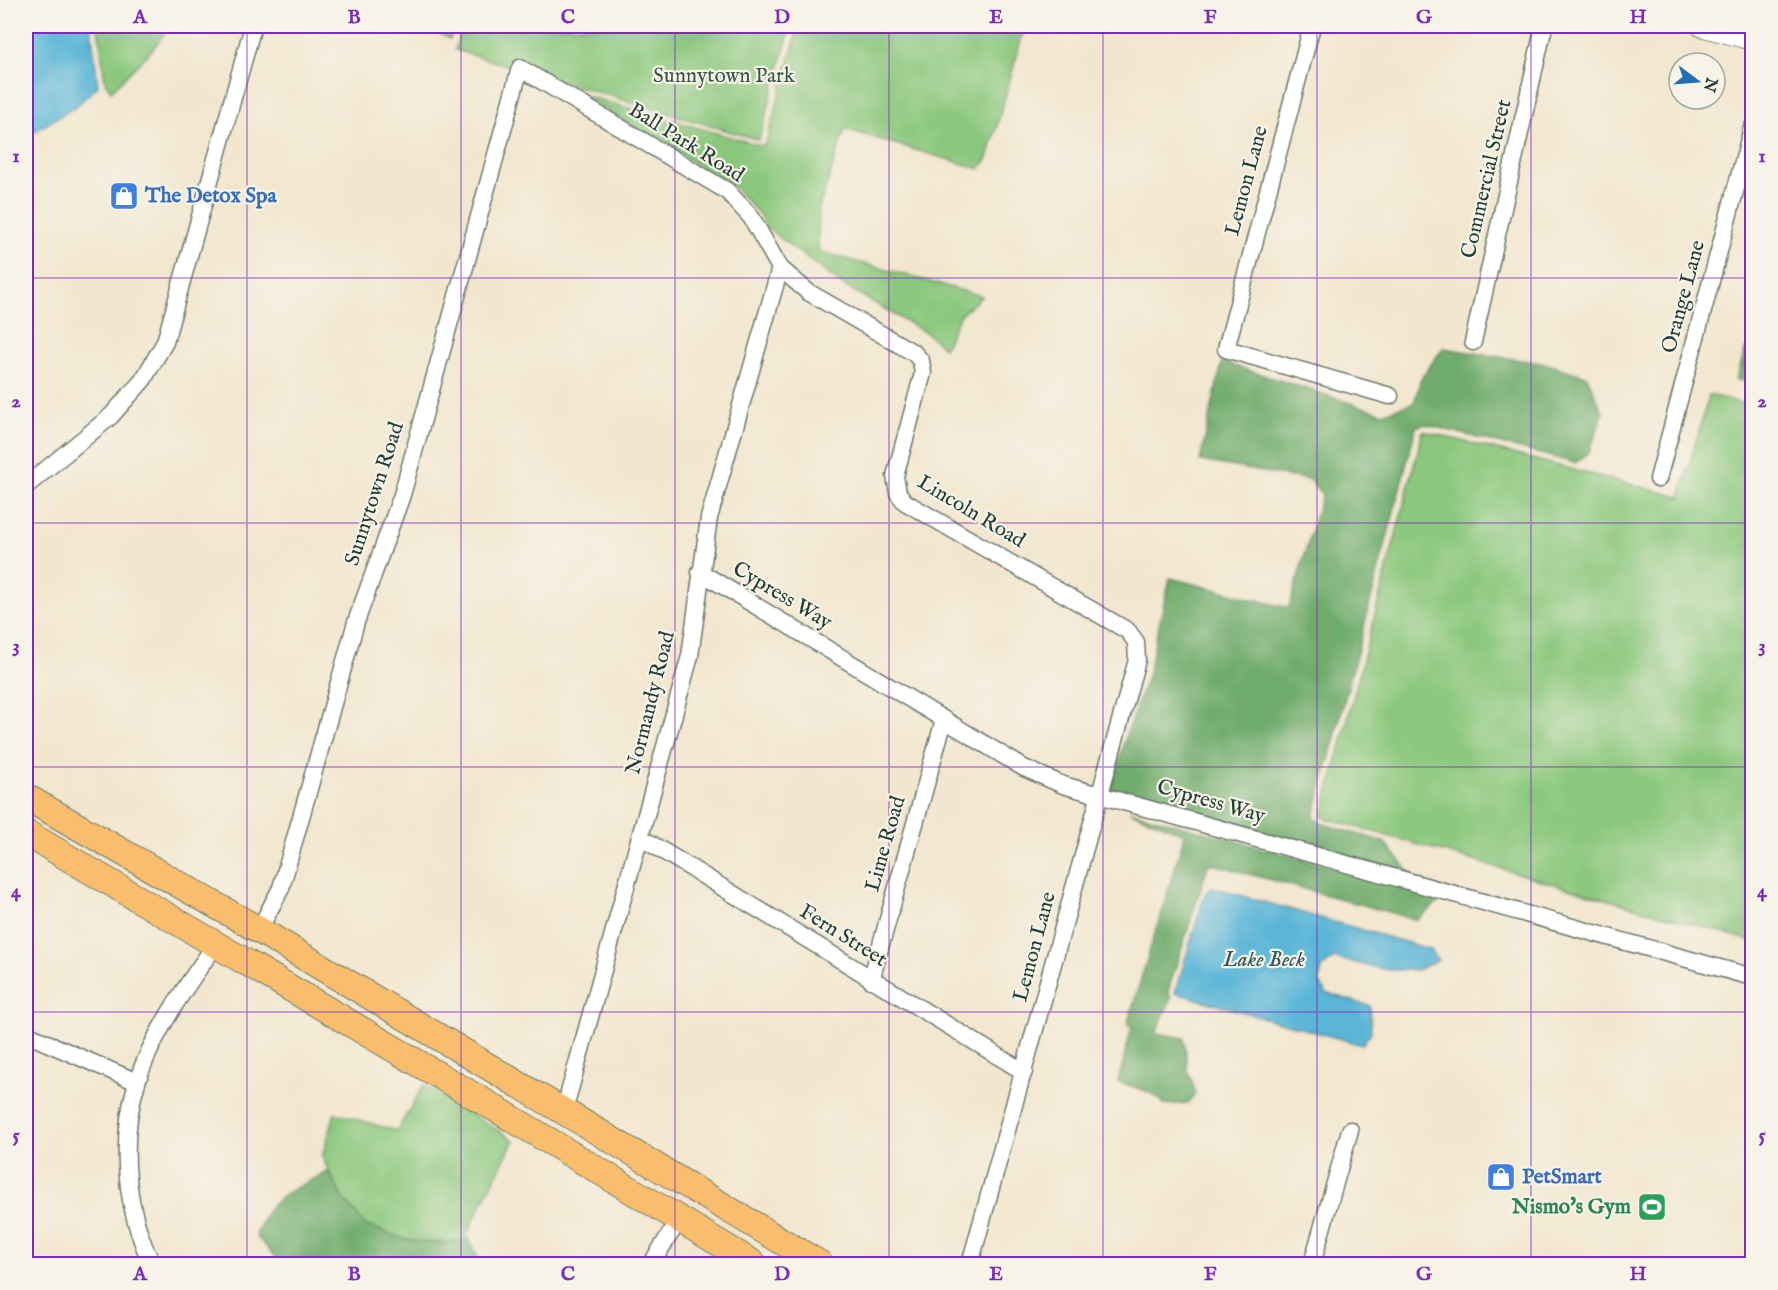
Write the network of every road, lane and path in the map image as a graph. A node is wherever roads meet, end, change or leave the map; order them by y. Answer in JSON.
{"nodes":[{"id":1,"x":253,"y":26,"type":"edge"},
{"id":2,"x":1312,"y":26,"type":"edge"},
{"id":3,"x":1544,"y":26,"type":"edge"},
{"id":4,"x":1701,"y":26,"type":"edge"},
{"id":5,"x":1752,"y":40,"type":"edge"},
{"id":6,"x":520,"y":68,"type":"joint"},
{"id":7,"x":1752,"y":128,"type":"edge"},
{"id":8,"x":780,"y":268,"type":"junction"},
{"id":9,"x":1473,"y":342,"type":"dead end"},
{"id":10,"x":921,"y":361,"type":"joint"},
{"id":11,"x":1390,"y":396,"type":"dead end"},
{"id":12,"x":1658,"y":479,"type":"dead end"},
{"id":13,"x":26,"y":486,"type":"edge"},
{"id":14,"x":700,"y":573,"type":"junction"},
{"id":15,"x":1136,"y":642,"type":"joint"},
{"id":16,"x":944,"y":720,"type":"junction"},
{"id":17,"x":1100,"y":795,"type":"junction"},
{"id":18,"x":26,"y":797,"type":"edge"},
{"id":19,"x":26,"y":833,"type":"edge"},
{"id":20,"x":640,"y":837,"type":"junction"},
{"id":21,"x":182,"y":924,"type":"junction"},
{"id":22,"x":259,"y":930,"type":"junction"},
{"id":23,"x":216,"y":944,"type":"junction"},
{"id":24,"x":1752,"y":977,"type":"edge"},
{"id":25,"x":871,"y":980,"type":"junction"},
{"id":26,"x":26,"y":1038,"type":"edge"},
{"id":27,"x":1024,"y":1072,"type":"junction"},
{"id":28,"x":137,"y":1082,"type":"junction"},
{"id":29,"x":486,"y":1103,"type":"junction"},
{"id":30,"x":564,"y":1112,"type":"junction"},
{"id":31,"x":1350,"y":1130,"type":"dead end"},
{"id":32,"x":679,"y":1220,"type":"junction"},
{"id":33,"x":746,"y":1220,"type":"junction"},
{"id":34,"x":152,"y":1264,"type":"edge"},
{"id":35,"x":651,"y":1264,"type":"edge"},
{"id":36,"x":754,"y":1264,"type":"edge"},
{"id":37,"x":820,"y":1264,"type":"edge"},
{"id":38,"x":969,"y":1264,"type":"edge"},
{"id":39,"x":1312,"y":1264,"type":"edge"}],
"edges":[{"from":1,"to":13,"type":"street"},
{"from":2,"to":11,"type":"street","name":"Lemon Lane"},
{"from":3,"to":9,"type":"street","name":"Commercial Street"},
{"from":4,"to":5,"type":"street"},
{"from":6,"to":8,"type":"street","name":"Ball Park Road"},
{"from":6,"to":22,"type":"street","name":"Sunnytown Road"},
{"from":7,"to":12,"type":"street","name":"Orange Lane"},
{"from":8,"to":10,"type":"street","name":"Ball Park Road"},
{"from":8,"to":14,"type":"street","name":"Normandy Road"},
{"from":10,"to":15,"type":"street","name":"Lincoln Road"},
{"from":14,"to":16,"type":"street","name":"Cypress Way"},
{"from":14,"to":20,"type":"street","name":"Normandy Road"},
{"from":15,"to":17,"type":"street","name":"Lemon Lane"},
{"from":16,"to":17,"type":"street","name":"Cypress Way"},
{"from":16,"to":25,"type":"street","name":"Lime Road"},
{"from":17,"to":24,"type":"street","name":"Cypress Way"},
{"from":17,"to":27,"type":"street","name":"Lemon Lane"},
{"from":18,"to":22,"type":"main road"},
{"from":19,"to":21,"type":"main road"},
{"from":20,"to":25,"type":"street","name":"Fern Street"},
{"from":20,"to":30,"type":"street","name":"Normandy Road"},
{"from":21,"to":22,"type":"main road"},
{"from":21,"to":23,"type":"main road"},
{"from":22,"to":30,"type":"main road"},
{"from":23,"to":28,"type":"street"},
{"from":23,"to":29,"type":"main road"},
{"from":25,"to":27,"type":"street","name":"Fern Street"},
{"from":26,"to":28,"type":"street"},
{"from":27,"to":38,"type":"street","name":"Lemon Lane"},
{"from":28,"to":34,"type":"street"},
{"from":29,"to":30,"type":"main road"},
{"from":29,"to":32,"type":"main road"},
{"from":30,"to":33,"type":"main road"},
{"from":31,"to":39,"type":"street"},
{"from":32,"to":33,"type":"main road"},
{"from":32,"to":35,"type":"street"},
{"from":32,"to":36,"type":"main road"},
{"from":33,"to":37,"type":"main road"}]}
